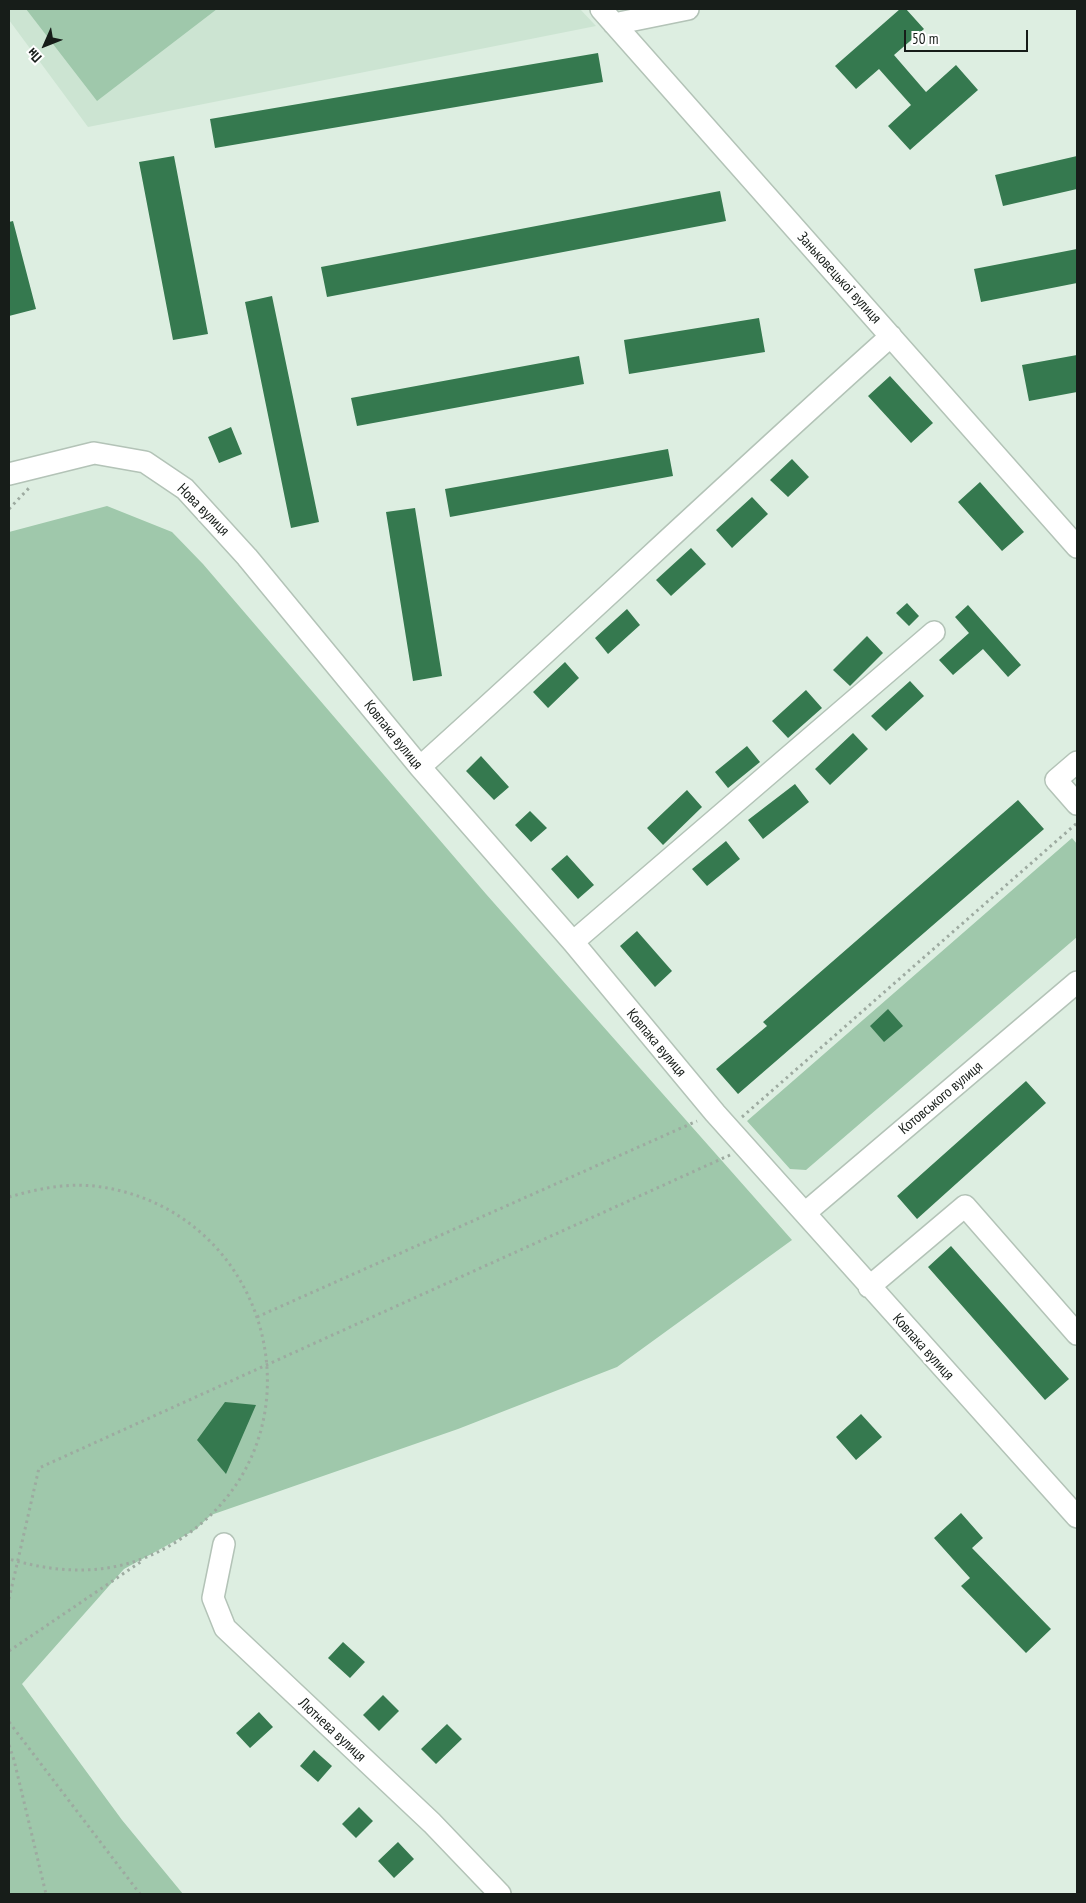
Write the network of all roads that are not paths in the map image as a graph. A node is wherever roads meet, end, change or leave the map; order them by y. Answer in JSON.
{"nodes":[{"id":1,"x":688,"y":9,"type":"edge"},
{"id":2,"x":608,"y":16,"type":"edge"},
{"id":3,"x":891,"y":336,"type":"junction"},
{"id":4,"x":9,"y":474,"type":"edge"},
{"id":5,"x":1077,"y":547,"type":"edge"},
{"id":6,"x":248,"y":557,"type":"joint"},
{"id":7,"x":934,"y":632,"type":"dead end"},
{"id":8,"x":1077,"y":762,"type":"edge"},
{"id":9,"x":420,"y":767,"type":"junction"},
{"id":10,"x":1077,"y":804,"type":"edge"},
{"id":11,"x":572,"y":942,"type":"junction"},
{"id":12,"x":1077,"y":982,"type":"edge"},
{"id":13,"x":805,"y":1213,"type":"junction"},
{"id":14,"x":870,"y":1287,"type":"junction"},
{"id":15,"x":1077,"y":1334,"type":"edge"},
{"id":16,"x":1077,"y":1517,"type":"edge"},
{"id":17,"x":224,"y":1544,"type":"dead end"},
{"id":18,"x":500,"y":1894,"type":"edge"}],
"edges":[{"from":1,"to":2,"type":"street"},
{"from":2,"to":3,"type":"street","name":"Заньковецької вулиця"},
{"from":3,"to":5,"type":"street","name":"Заньковецької вулиця"},
{"from":3,"to":9,"type":"street"},
{"from":4,"to":6,"type":"street","name":"Нова вулиця"},
{"from":6,"to":9,"type":"street","name":"Ковпака вулиця"},
{"from":7,"to":11,"type":"street"},
{"from":8,"to":10,"type":"street"},
{"from":9,"to":11,"type":"street","name":"Ковпака вулиця"},
{"from":11,"to":13,"type":"street","name":"Ковпака вулиця"},
{"from":12,"to":13,"type":"street","name":"Котовського вулиця"},
{"from":13,"to":14,"type":"street","name":"Ковпака вулиця"},
{"from":14,"to":15,"type":"street"},
{"from":14,"to":16,"type":"street","name":"Ковпака вулиця"},
{"from":17,"to":18,"type":"street","name":"Лютнева вулиця"}]}
